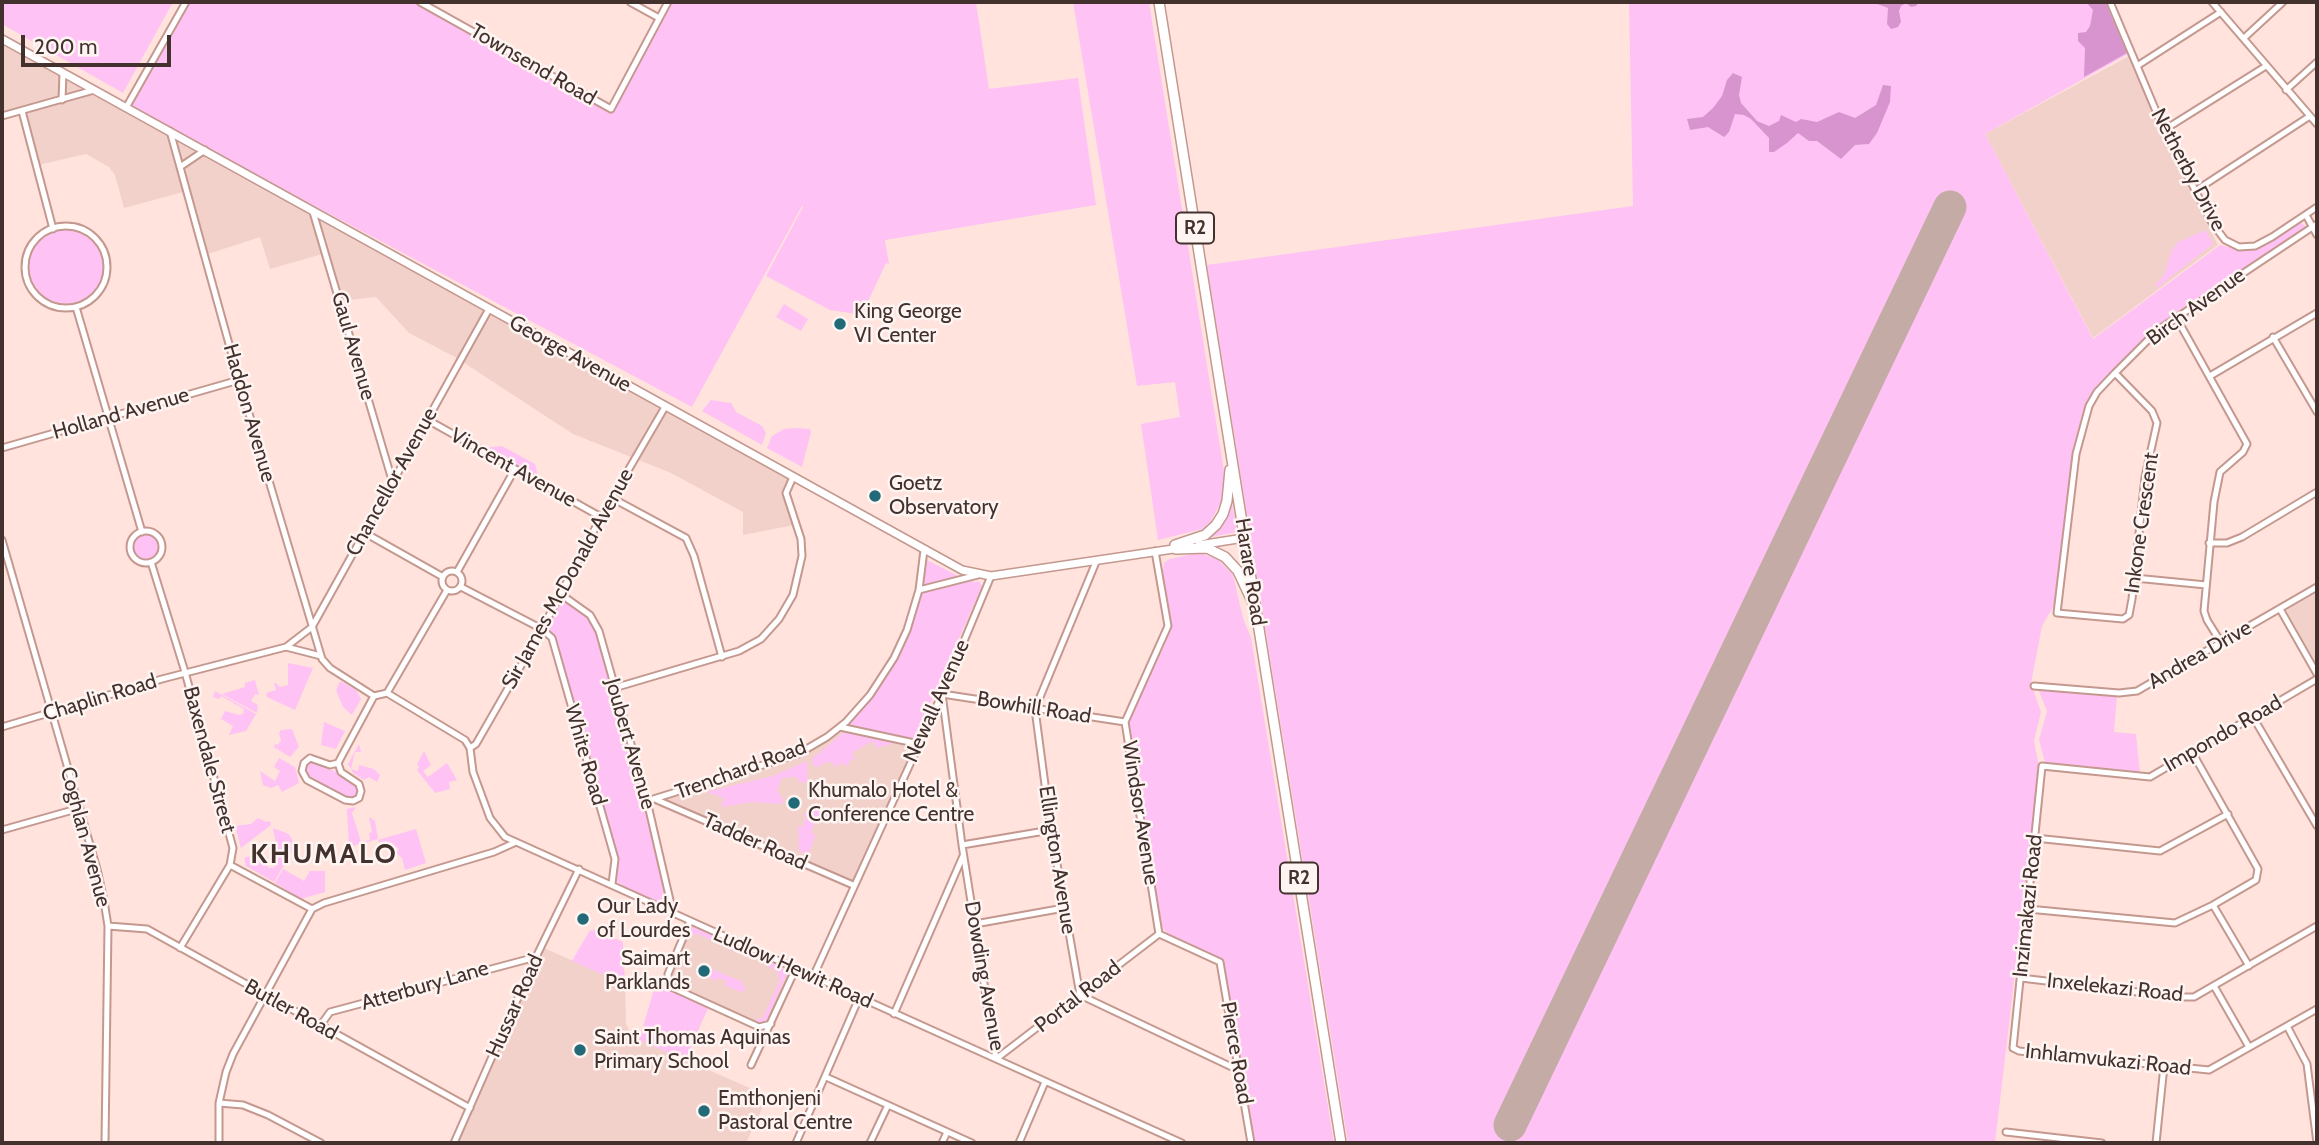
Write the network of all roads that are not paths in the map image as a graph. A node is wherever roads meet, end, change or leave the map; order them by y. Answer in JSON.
{"nodes":[{"id":1,"x":186,"y":2,"type":"edge"},
{"id":2,"x":630,"y":2,"type":"edge"},
{"id":3,"x":668,"y":2,"type":"edge"},
{"id":4,"x":1159,"y":2,"type":"edge"},
{"id":5,"x":2110,"y":2,"type":"edge"},
{"id":6,"x":2212,"y":2,"type":"edge"},
{"id":7,"x":2283,"y":2,"type":"edge"},
{"id":8,"x":425,"y":3,"type":"edge"},
{"id":9,"x":2221,"y":12,"type":"junction"},
{"id":10,"x":659,"y":18,"type":"junction"},
{"id":11,"x":2244,"y":38,"type":"junction"},
{"id":12,"x":2,"y":39,"type":"edge"},
{"id":13,"x":2317,"y":62,"type":"edge"},
{"id":14,"x":2137,"y":66,"type":"junction"},
{"id":15,"x":2266,"y":66,"type":"junction"},
{"id":16,"x":63,"y":73,"type":"junction"},
{"id":17,"x":94,"y":90,"type":"junction"},
{"id":18,"x":2286,"y":90,"type":"junction"},
{"id":19,"x":62,"y":100,"type":"junction"},
{"id":20,"x":127,"y":106,"type":"junction"},
{"id":21,"x":22,"y":111,"type":"junction"},
{"id":22,"x":2310,"y":116,"type":"junction"},
{"id":23,"x":2,"y":117,"type":"edge"},
{"id":24,"x":2317,"y":124,"type":"edge"},
{"id":25,"x":2164,"y":130,"type":"junction"},
{"id":26,"x":170,"y":131,"type":"junction"},
{"id":27,"x":205,"y":150,"type":"junction"},
{"id":28,"x":180,"y":167,"type":"junction"},
{"id":29,"x":2196,"y":191,"type":"junction"},
{"id":30,"x":2317,"y":207,"type":"edge"},
{"id":31,"x":313,"y":212,"type":"junction"},
{"id":32,"x":2306,"y":215,"type":"junction"},
{"id":33,"x":2315,"y":226,"type":"edge"},
{"id":34,"x":53,"y":229,"type":"junction"},
{"id":35,"x":2317,"y":235,"type":"edge"},
{"id":36,"x":76,"y":307,"type":"junction"},
{"id":37,"x":489,"y":309,"type":"junction"},
{"id":38,"x":2317,"y":313,"type":"edge"},
{"id":39,"x":2176,"y":317,"type":"junction"},
{"id":40,"x":2273,"y":337,"type":"junction"},
{"id":41,"x":2115,"y":373,"type":"junction"},
{"id":42,"x":2210,"y":376,"type":"junction"},
{"id":43,"x":239,"y":380,"type":"junction"},
{"id":44,"x":665,"y":407,"type":"junction"},
{"id":45,"x":2316,"y":408,"type":"edge"},
{"id":46,"x":110,"y":416,"type":"junction"},
{"id":47,"x":426,"y":419,"type":"junction"},
{"id":48,"x":2,"y":448,"type":"edge"},
{"id":49,"x":1231,"y":455,"type":"junction"},
{"id":50,"x":515,"y":469,"type":"junction"},
{"id":51,"x":793,"y":477,"type":"junction"},
{"id":52,"x":392,"y":480,"type":"junction"},
{"id":53,"x":2317,"y":492,"type":"edge"},
{"id":54,"x":612,"y":498,"type":"junction"},
{"id":55,"x":601,"y":517,"type":"junction"},
{"id":56,"x":142,"y":532,"type":"junction"},
{"id":57,"x":365,"y":533,"type":"junction"},
{"id":58,"x":1244,"y":535,"type":"junction"},
{"id":59,"x":2,"y":540,"type":"edge"},
{"id":60,"x":2209,"y":543,"type":"junction"},
{"id":61,"x":1175,"y":547,"type":"junction"},
{"id":62,"x":924,"y":550,"type":"junction"},
{"id":63,"x":1158,"y":550,"type":"junction"},
{"id":64,"x":151,"y":562,"type":"junction"},
{"id":65,"x":1096,"y":562,"type":"junction"},
{"id":66,"x":457,"y":572,"type":"junction"},
{"id":67,"x":978,"y":575,"type":"junction"},
{"id":68,"x":991,"y":576,"type":"junction"},
{"id":69,"x":443,"y":577,"type":"junction"},
{"id":70,"x":2135,"y":578,"type":"junction"},
{"id":71,"x":2206,"y":585,"type":"junction"},
{"id":72,"x":461,"y":586,"type":"junction"},
{"id":73,"x":2317,"y":587,"type":"edge"},
{"id":74,"x":447,"y":590,"type":"junction"},
{"id":75,"x":919,"y":590,"type":"junction"},
{"id":76,"x":559,"y":593,"type":"junction"},
{"id":77,"x":2280,"y":609,"type":"junction"},
{"id":78,"x":1257,"y":612,"type":"junction"},
{"id":79,"x":2057,"y":612,"type":"joint"},
{"id":80,"x":312,"y":627,"type":"junction"},
{"id":81,"x":542,"y":629,"type":"junction"},
{"id":82,"x":2222,"y":644,"type":"junction"},
{"id":83,"x":286,"y":647,"type":"junction"},
{"id":84,"x":321,"y":657,"type":"junction"},
{"id":85,"x":722,"y":657,"type":"junction"},
{"id":86,"x":185,"y":672,"type":"junction"},
{"id":87,"x":2317,"y":676,"type":"edge"},
{"id":88,"x":2034,"y":686,"type":"dead end"},
{"id":89,"x":614,"y":688,"type":"junction"},
{"id":90,"x":387,"y":693,"type":"junction"},
{"id":91,"x":942,"y":694,"type":"junction"},
{"id":92,"x":374,"y":696,"type":"junction"},
{"id":93,"x":1035,"y":709,"type":"junction"},
{"id":94,"x":51,"y":713,"type":"junction"},
{"id":95,"x":2253,"y":717,"type":"junction"},
{"id":96,"x":1125,"y":722,"type":"junction"},
{"id":97,"x":2,"y":727,"type":"edge"},
{"id":98,"x":839,"y":727,"type":"junction"},
{"id":99,"x":919,"y":744,"type":"junction"},
{"id":100,"x":470,"y":748,"type":"junction"},
{"id":101,"x":2192,"y":752,"type":"junction"},
{"id":102,"x":338,"y":762,"type":"junction"},
{"id":103,"x":2042,"y":766,"type":"joint"},
{"id":104,"x":657,"y":800,"type":"junction"},
{"id":105,"x":647,"y":801,"type":"junction"},
{"id":106,"x":79,"y":808,"type":"junction"},
{"id":107,"x":2228,"y":814,"type":"junction"},
{"id":108,"x":2317,"y":826,"type":"edge"},
{"id":109,"x":2,"y":830,"type":"edge"},
{"id":110,"x":1051,"y":830,"type":"junction"},
{"id":111,"x":2035,"y":838,"type":"junction"},
{"id":112,"x":514,"y":842,"type":"junction"},
{"id":113,"x":962,"y":845,"type":"junction"},
{"id":114,"x":963,"y":856,"type":"junction"},
{"id":115,"x":230,"y":865,"type":"junction"},
{"id":116,"x":579,"y":869,"type":"junction"},
{"id":117,"x":612,"y":884,"type":"junction"},
{"id":118,"x":853,"y":885,"type":"junction"},
{"id":119,"x":2213,"y":905,"type":"junction"},
{"id":120,"x":1064,"y":908,"type":"junction"},
{"id":121,"x":312,"y":909,"type":"junction"},
{"id":122,"x":2028,"y":909,"type":"junction"},
{"id":123,"x":673,"y":913,"type":"junction"},
{"id":124,"x":690,"y":921,"type":"junction"},
{"id":125,"x":975,"y":924,"type":"junction"},
{"id":126,"x":108,"y":926,"type":"junction"},
{"id":127,"x":2317,"y":926,"type":"edge"},
{"id":128,"x":1159,"y":934,"type":"junction"},
{"id":129,"x":180,"y":948,"type":"junction"},
{"id":130,"x":536,"y":957,"type":"junction"},
{"id":131,"x":2249,"y":966,"type":"junction"},
{"id":132,"x":795,"y":970,"type":"junction"},
{"id":133,"x":813,"y":977,"type":"junction"},
{"id":134,"x":2021,"y":978,"type":"junction"},
{"id":135,"x":2214,"y":986,"type":"junction"},
{"id":136,"x":1080,"y":995,"type":"junction"},
{"id":137,"x":264,"y":996,"type":"junction"},
{"id":138,"x":859,"y":998,"type":"junction"},
{"id":139,"x":2317,"y":1009,"type":"edge"},
{"id":140,"x":894,"y":1014,"type":"junction"},
{"id":141,"x":771,"y":1024,"type":"junction"},
{"id":142,"x":320,"y":1026,"type":"junction"},
{"id":143,"x":2287,"y":1026,"type":"junction"},
{"id":144,"x":2013,"y":1046,"type":"joint"},
{"id":145,"x":2249,"y":1047,"type":"junction"},
{"id":146,"x":996,"y":1059,"type":"junction"},
{"id":147,"x":751,"y":1065,"type":"dead end"},
{"id":148,"x":2164,"y":1066,"type":"junction"},
{"id":149,"x":1238,"y":1070,"type":"junction"},
{"id":150,"x":826,"y":1077,"type":"junction"},
{"id":151,"x":1045,"y":1082,"type":"junction"},
{"id":152,"x":219,"y":1103,"type":"junction"},
{"id":153,"x":888,"y":1105,"type":"junction"},
{"id":154,"x":470,"y":1108,"type":"junction"},
{"id":155,"x":947,"y":1132,"type":"junction"},
{"id":156,"x":2006,"y":1132,"type":"dead end"},
{"id":157,"x":105,"y":1143,"type":"edge"},
{"id":158,"x":219,"y":1143,"type":"edge"},
{"id":159,"x":321,"y":1143,"type":"edge"},
{"id":160,"x":454,"y":1143,"type":"edge"},
{"id":161,"x":796,"y":1143,"type":"edge"},
{"id":162,"x":870,"y":1143,"type":"edge"},
{"id":163,"x":942,"y":1143,"type":"edge"},
{"id":164,"x":972,"y":1143,"type":"edge"},
{"id":165,"x":1018,"y":1143,"type":"edge"},
{"id":166,"x":1182,"y":1143,"type":"edge"},
{"id":167,"x":1251,"y":1143,"type":"edge"},
{"id":168,"x":1341,"y":1143,"type":"edge"},
{"id":169,"x":2102,"y":1143,"type":"edge"},
{"id":170,"x":2156,"y":1143,"type":"edge"},
{"id":171,"x":2317,"y":1143,"type":"edge"}],
"edges":[{"from":1,"to":20,"type":"street"},
{"from":2,"to":10,"type":"street"},
{"from":3,"to":10,"type":"street"},
{"from":4,"to":49,"type":"highway","name":"Harare Road","number":"R2"},
{"from":5,"to":14,"type":"street","name":"Netherby Drive"},
{"from":6,"to":9,"type":"street"},
{"from":7,"to":11,"type":"street"},
{"from":8,"to":10,"type":"street","name":"Townsend Road"},
{"from":9,"to":11,"type":"street"},
{"from":9,"to":14,"type":"street"},
{"from":11,"to":15,"type":"street"},
{"from":12,"to":16,"type":"main road","name":"George Avenue"},
{"from":13,"to":18,"type":"street"},
{"from":14,"to":25,"type":"street","name":"Netherby Drive"},
{"from":15,"to":18,"type":"street"},
{"from":15,"to":25,"type":"street"},
{"from":16,"to":17,"type":"main road","name":"George Avenue"},
{"from":16,"to":19,"type":"street"},
{"from":17,"to":19,"type":"street"},
{"from":17,"to":20,"type":"main road","name":"George Avenue"},
{"from":18,"to":22,"type":"street"},
{"from":19,"to":21,"type":"street"},
{"from":20,"to":26,"type":"main road","name":"George Avenue"},
{"from":21,"to":23,"type":"street"},
{"from":21,"to":34,"type":"street"},
{"from":22,"to":24,"type":"street"},
{"from":22,"to":29,"type":"street"},
{"from":25,"to":29,"type":"street","name":"Netherby Drive"},
{"from":26,"to":27,"type":"main road","name":"George Avenue"},
{"from":26,"to":28,"type":"street","name":"Haddon Avenue"},
{"from":27,"to":28,"type":"street"},
{"from":27,"to":31,"type":"main road","name":"George Avenue"},
{"from":28,"to":43,"type":"street","name":"Haddon Avenue"},
{"from":29,"to":32,"type":"street","name":"Netherby Drive"},
{"from":30,"to":32,"type":"street","name":"Netherby Drive"},
{"from":31,"to":37,"type":"main road","name":"George Avenue"},
{"from":31,"to":52,"type":"street","name":"Gaul Avenue"},
{"from":32,"to":33,"type":"street"},
{"from":33,"to":35,"type":"street"},
{"from":33,"to":39,"type":"street","name":"Birch Avenue"},
{"from":34,"to":36,"type":"street"},
{"from":34,"to":36,"type":"street"},
{"from":36,"to":46,"type":"street","name":"Baxendale Street"},
{"from":37,"to":44,"type":"main road","name":"George Avenue"},
{"from":37,"to":47,"type":"street","name":"Chancellor Avenue"},
{"from":38,"to":40,"type":"street"},
{"from":39,"to":41,"type":"street","name":"Birch Avenue"},
{"from":39,"to":42,"type":"street"},
{"from":40,"to":42,"type":"street"},
{"from":40,"to":45,"type":"street"},
{"from":41,"to":70,"type":"street","name":"Inkone Crescent"},
{"from":41,"to":79,"type":"street","name":"Birch Avenue"},
{"from":42,"to":60,"type":"street"},
{"from":43,"to":46,"type":"street","name":"Holland Avenue"},
{"from":43,"to":80,"type":"street","name":"Haddon Avenue"},
{"from":44,"to":51,"type":"main road","name":"George Avenue"},
{"from":44,"to":54,"type":"street","name":"Sir James McDonald Avenue"},
{"from":46,"to":48,"type":"street","name":"Holland Avenue"},
{"from":46,"to":56,"type":"street","name":"Baxendale Street"},
{"from":47,"to":50,"type":"street","name":"Vincent Avenue"},
{"from":47,"to":52,"type":"street","name":"Chancellor Avenue"},
{"from":49,"to":58,"type":"highway","name":"Harare Road","number":"R2"},
{"from":49,"to":61,"type":"highway"},
{"from":50,"to":55,"type":"street","name":"Vincent Avenue"},
{"from":50,"to":66,"type":"street"},
{"from":51,"to":62,"type":"main road","name":"George Avenue"},
{"from":51,"to":85,"type":"street"},
{"from":52,"to":57,"type":"street","name":"Chancellor Avenue"},
{"from":53,"to":60,"type":"street"},
{"from":54,"to":55,"type":"street","name":"Sir James McDonald Avenue"},
{"from":54,"to":85,"type":"street"},
{"from":55,"to":76,"type":"street","name":"Sir James McDonald Avenue"},
{"from":56,"to":64,"type":"street","name":"Baxendale Street"},
{"from":56,"to":64,"type":"street","name":"Baxendale Street"},
{"from":57,"to":69,"type":"street"},
{"from":57,"to":80,"type":"street","name":"Chancellor Avenue"},
{"from":58,"to":61,"type":"main road","name":"George Avenue"},
{"from":58,"to":78,"type":"highway","name":"Harare Road","number":"R2"},
{"from":59,"to":94,"type":"street","name":"Coghlan Avenue"},
{"from":60,"to":71,"type":"street"},
{"from":61,"to":63,"type":"main road","name":"George Avenue"},
{"from":61,"to":78,"type":"highway"},
{"from":62,"to":67,"type":"main road","name":"George Avenue"},
{"from":62,"to":75,"type":"street","name":"Trenchard Road"},
{"from":63,"to":65,"type":"main road","name":"George Avenue"},
{"from":63,"to":96,"type":"street","name":"Windsor Avenue"},
{"from":64,"to":86,"type":"street","name":"Baxendale Street"},
{"from":65,"to":68,"type":"main road","name":"George Avenue"},
{"from":65,"to":93,"type":"street"},
{"from":66,"to":69,"type":"street"},
{"from":66,"to":72,"type":"street"},
{"from":67,"to":68,"type":"main road","name":"George Avenue"},
{"from":67,"to":75,"type":"street"},
{"from":68,"to":91,"type":"street","name":"Newall Avenue"},
{"from":69,"to":74,"type":"street"},
{"from":70,"to":71,"type":"street"},
{"from":70,"to":79,"type":"street","name":"Inkone Crescent"},
{"from":71,"to":82,"type":"street"},
{"from":72,"to":74,"type":"street"},
{"from":72,"to":81,"type":"street"},
{"from":73,"to":77,"type":"street","name":"Andrea Drive"},
{"from":74,"to":90,"type":"street"},
{"from":75,"to":98,"type":"street","name":"Trenchard Road"},
{"from":76,"to":81,"type":"street","name":"Sir James McDonald Avenue"},
{"from":76,"to":89,"type":"street","name":"Joubert Avenue"},
{"from":77,"to":82,"type":"street","name":"Andrea Drive"},
{"from":77,"to":87,"type":"street"},
{"from":78,"to":168,"type":"highway","name":"Harare Road","number":"R2"},
{"from":80,"to":83,"type":"street","name":"Chancellor Avenue"},
{"from":80,"to":84,"type":"street","name":"Haddon Avenue"},
{"from":81,"to":100,"type":"street","name":"Sir James McDonald Avenue"},
{"from":81,"to":117,"type":"street","name":"White Road"},
{"from":82,"to":88,"type":"street","name":"Andrea Drive"},
{"from":83,"to":84,"type":"street","name":"Chaplin Road"},
{"from":83,"to":86,"type":"street","name":"Chaplin Road"},
{"from":84,"to":92,"type":"street"},
{"from":85,"to":89,"type":"street"},
{"from":86,"to":94,"type":"street","name":"Chaplin Road"},
{"from":86,"to":115,"type":"street","name":"Baxendale Street"},
{"from":87,"to":95,"type":"street","name":"Impondo Road"},
{"from":89,"to":105,"type":"street","name":"Joubert Avenue"},
{"from":90,"to":92,"type":"street"},
{"from":90,"to":100,"type":"street"},
{"from":91,"to":93,"type":"street","name":"Bowhill Road"},
{"from":91,"to":99,"type":"street","name":"Newall Avenue"},
{"from":91,"to":113,"type":"street","name":"Dowding Avenue"},
{"from":92,"to":102,"type":"street"},
{"from":93,"to":96,"type":"street","name":"Bowhill Road"},
{"from":93,"to":110,"type":"street","name":"Ellington Avenue"},
{"from":94,"to":97,"type":"street","name":"Chaplin Road"},
{"from":94,"to":106,"type":"street","name":"Coghlan Avenue"},
{"from":95,"to":101,"type":"street","name":"Impondo Road"},
{"from":95,"to":108,"type":"street"},
{"from":96,"to":128,"type":"street","name":"Windsor Avenue"},
{"from":98,"to":99,"type":"street"},
{"from":98,"to":104,"type":"street","name":"Trenchard Road"},
{"from":99,"to":118,"type":"street","name":"Newall Avenue"},
{"from":100,"to":112,"type":"street"},
{"from":101,"to":103,"type":"street","name":"Impondo Road"},
{"from":101,"to":107,"type":"street"},
{"from":102,"to":102,"type":"street"},
{"from":103,"to":111,"type":"street","name":"Inzimakazi Road"},
{"from":104,"to":105,"type":"street","name":"Trenchard Road"},
{"from":104,"to":118,"type":"street","name":"Tadder Road"},
{"from":105,"to":123,"type":"street","name":"Joubert Avenue"},
{"from":106,"to":109,"type":"street"},
{"from":106,"to":126,"type":"street","name":"Coghlan Avenue"},
{"from":107,"to":111,"type":"street"},
{"from":107,"to":119,"type":"street"},
{"from":110,"to":113,"type":"street"},
{"from":110,"to":120,"type":"street","name":"Ellington Avenue"},
{"from":111,"to":122,"type":"street","name":"Inzimakazi Road"},
{"from":112,"to":116,"type":"street","name":"Ludlow Hewit Road"},
{"from":112,"to":121,"type":"street"},
{"from":113,"to":114,"type":"street","name":"Dowding Avenue"},
{"from":114,"to":125,"type":"street","name":"Dowding Avenue"},
{"from":114,"to":140,"type":"street"},
{"from":115,"to":121,"type":"street"},
{"from":115,"to":129,"type":"street","name":"Baxendale Street"},
{"from":116,"to":117,"type":"street","name":"Ludlow Hewit Road"},
{"from":116,"to":130,"type":"street","name":"Hussar Road"},
{"from":117,"to":123,"type":"street","name":"Ludlow Hewit Road"},
{"from":118,"to":133,"type":"street","name":"Newall Avenue"},
{"from":119,"to":122,"type":"street"},
{"from":119,"to":131,"type":"street"},
{"from":120,"to":125,"type":"street"},
{"from":120,"to":136,"type":"street","name":"Ellington Avenue"},
{"from":121,"to":137,"type":"street"},
{"from":122,"to":134,"type":"street","name":"Inzimakazi Road"},
{"from":123,"to":124,"type":"street","name":"Ludlow Hewit Road"},
{"from":124,"to":132,"type":"street","name":"Ludlow Hewit Road"},
{"from":124,"to":141,"type":"street"},
{"from":125,"to":146,"type":"street","name":"Dowding Avenue"},
{"from":126,"to":129,"type":"street","name":"Butler Road"},
{"from":126,"to":157,"type":"street","name":"Coghlan Avenue"},
{"from":127,"to":131,"type":"street","name":"Inxelekazi Road"},
{"from":128,"to":136,"type":"street","name":"Portal Road"},
{"from":128,"to":149,"type":"street","name":"Pierce Road"},
{"from":129,"to":137,"type":"street","name":"Butler Road"},
{"from":130,"to":142,"type":"street","name":"Atterbury Lane"},
{"from":130,"to":154,"type":"street","name":"Hussar Road"},
{"from":131,"to":135,"type":"street","name":"Inxelekazi Road"},
{"from":132,"to":133,"type":"street","name":"Ludlow Hewit Road"},
{"from":132,"to":141,"type":"street"},
{"from":133,"to":138,"type":"street","name":"Ludlow Hewit Road"},
{"from":134,"to":135,"type":"street","name":"Inxelekazi Road"},
{"from":134,"to":144,"type":"street","name":"Inzimakazi Road"},
{"from":135,"to":145,"type":"street"},
{"from":136,"to":146,"type":"street","name":"Portal Road"},
{"from":136,"to":149,"type":"street"},
{"from":137,"to":142,"type":"street","name":"Butler Road"},
{"from":137,"to":152,"type":"street"},
{"from":138,"to":140,"type":"street","name":"Ludlow Hewit Road"},
{"from":138,"to":150,"type":"street"},
{"from":139,"to":143,"type":"street","name":"Inhlamvukazi Road"},
{"from":140,"to":146,"type":"street","name":"Ludlow Hewit Road"},
{"from":141,"to":147,"type":"street"},
{"from":142,"to":154,"type":"street","name":"Butler Road"},
{"from":143,"to":145,"type":"street","name":"Inhlamvukazi Road"},
{"from":143,"to":171,"type":"street"},
{"from":144,"to":148,"type":"street","name":"Inhlamvukazi Road"},
{"from":145,"to":148,"type":"street","name":"Inhlamvukazi Road"},
{"from":146,"to":151,"type":"street","name":"Dowding Avenue"},
{"from":148,"to":170,"type":"street"},
{"from":149,"to":167,"type":"street","name":"Pierce Road"},
{"from":150,"to":153,"type":"street"},
{"from":150,"to":161,"type":"street"},
{"from":151,"to":165,"type":"street"},
{"from":151,"to":166,"type":"street","name":"Dowding Avenue"},
{"from":152,"to":158,"type":"street"},
{"from":152,"to":159,"type":"street"},
{"from":153,"to":155,"type":"street"},
{"from":153,"to":162,"type":"street"},
{"from":154,"to":160,"type":"street","name":"Hussar Road"},
{"from":155,"to":163,"type":"street"},
{"from":155,"to":164,"type":"street"},
{"from":156,"to":169,"type":"street"}]}
